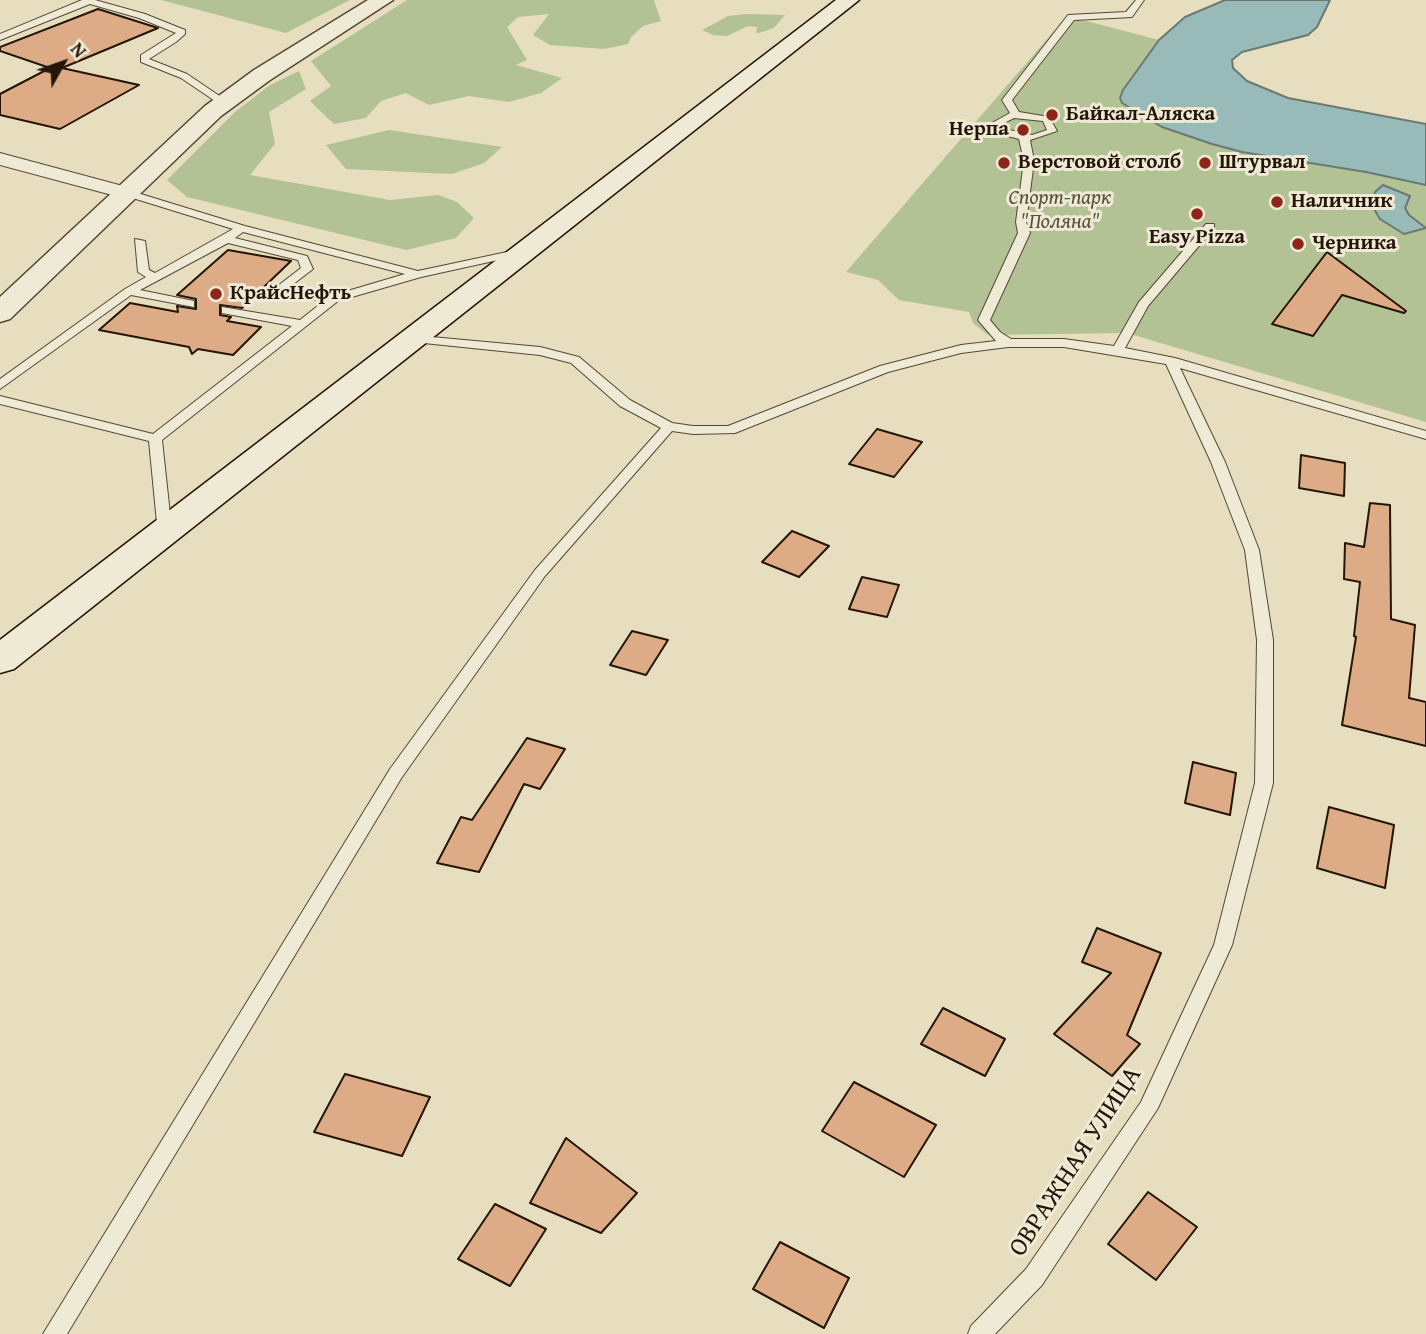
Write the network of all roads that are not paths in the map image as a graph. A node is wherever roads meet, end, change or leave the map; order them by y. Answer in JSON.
{"nodes":[{"id":1,"x":383,"y":0,"type":"edge"},
{"id":2,"x":849,"y":0,"type":"edge"},
{"id":3,"x":1140,"y":0,"type":"edge"},
{"id":4,"x":87,"y":1,"type":"edge"},
{"id":5,"x":0,"y":37,"type":"edge"},
{"id":6,"x":224,"y":103,"type":"junction"},
{"id":7,"x":1016,"y":115,"type":"junction"},
{"id":8,"x":1024,"y":138,"type":"junction"},
{"id":9,"x":0,"y":159,"type":"edge"},
{"id":10,"x":127,"y":193,"type":"junction"},
{"id":11,"x":1210,"y":226,"type":"dead end"},
{"id":12,"x":241,"y":228,"type":"junction"},
{"id":13,"x":226,"y":239,"type":"junction"},
{"id":14,"x":139,"y":241,"type":"dead end"},
{"id":15,"x":521,"y":252,"type":"junction"},
{"id":16,"x":419,"y":274,"type":"junction"},
{"id":17,"x":157,"y":278,"type":"junction"},
{"id":18,"x":129,"y":291,"type":"junction"},
{"id":19,"x":334,"y":299,"type":"junction"},
{"id":20,"x":190,"y":304,"type":"dead end"},
{"id":21,"x":226,"y":310,"type":"dead end"},
{"id":22,"x":0,"y":313,"type":"edge"},
{"id":23,"x":302,"y":324,"type":"junction"},
{"id":24,"x":414,"y":338,"type":"junction"},
{"id":25,"x":1008,"y":342,"type":"junction"},
{"id":26,"x":1118,"y":350,"type":"junction"},
{"id":27,"x":1171,"y":361,"type":"junction"},
{"id":28,"x":0,"y":385,"type":"edge"},
{"id":29,"x":0,"y":400,"type":"edge"},
{"id":30,"x":669,"y":427,"type":"junction"},
{"id":31,"x":1426,"y":435,"type":"edge"},
{"id":32,"x":155,"y":439,"type":"junction"},
{"id":33,"x":165,"y":533,"type":"junction"},
{"id":34,"x":0,"y":660,"type":"edge"},
{"id":35,"x":54,"y":1334,"type":"edge"},
{"id":36,"x":979,"y":1334,"type":"edge"}],
"edges":[{"from":1,"to":6,"type":"main road"},
{"from":2,"to":15,"type":"main road"},
{"from":3,"to":7,"type":"lane"},
{"from":4,"to":5,"type":"lane"},
{"from":4,"to":6,"type":"lane"},
{"from":6,"to":10,"type":"main road"},
{"from":7,"to":8,"type":"lane"},
{"from":7,"to":8,"type":"lane"},
{"from":8,"to":25,"type":"lane"},
{"from":9,"to":10,"type":"street"},
{"from":10,"to":12,"type":"lane"},
{"from":10,"to":22,"type":"main road"},
{"from":11,"to":26,"type":"lane"},
{"from":12,"to":13,"type":"lane"},
{"from":12,"to":16,"type":"lane"},
{"from":13,"to":17,"type":"lane"},
{"from":13,"to":19,"type":"lane"},
{"from":14,"to":17,"type":"lane"},
{"from":15,"to":16,"type":"lane"},
{"from":15,"to":24,"type":"main road"},
{"from":16,"to":19,"type":"lane"},
{"from":17,"to":18,"type":"lane"},
{"from":18,"to":20,"type":"lane"},
{"from":18,"to":28,"type":"lane"},
{"from":19,"to":23,"type":"lane"},
{"from":21,"to":23,"type":"lane"},
{"from":23,"to":32,"type":"lane"},
{"from":24,"to":30,"type":"lane"},
{"from":24,"to":33,"type":"main road"},
{"from":25,"to":26,"type":"lane"},
{"from":25,"to":30,"type":"lane"},
{"from":26,"to":27,"type":"lane"},
{"from":27,"to":31,"type":"lane"},
{"from":27,"to":36,"type":"lane","name":"ОВРАЖНАЯ УЛИЦА"},
{"from":29,"to":32,"type":"lane"},
{"from":30,"to":35,"type":"lane"},
{"from":32,"to":33,"type":"lane"},
{"from":33,"to":34,"type":"main road"}]}
